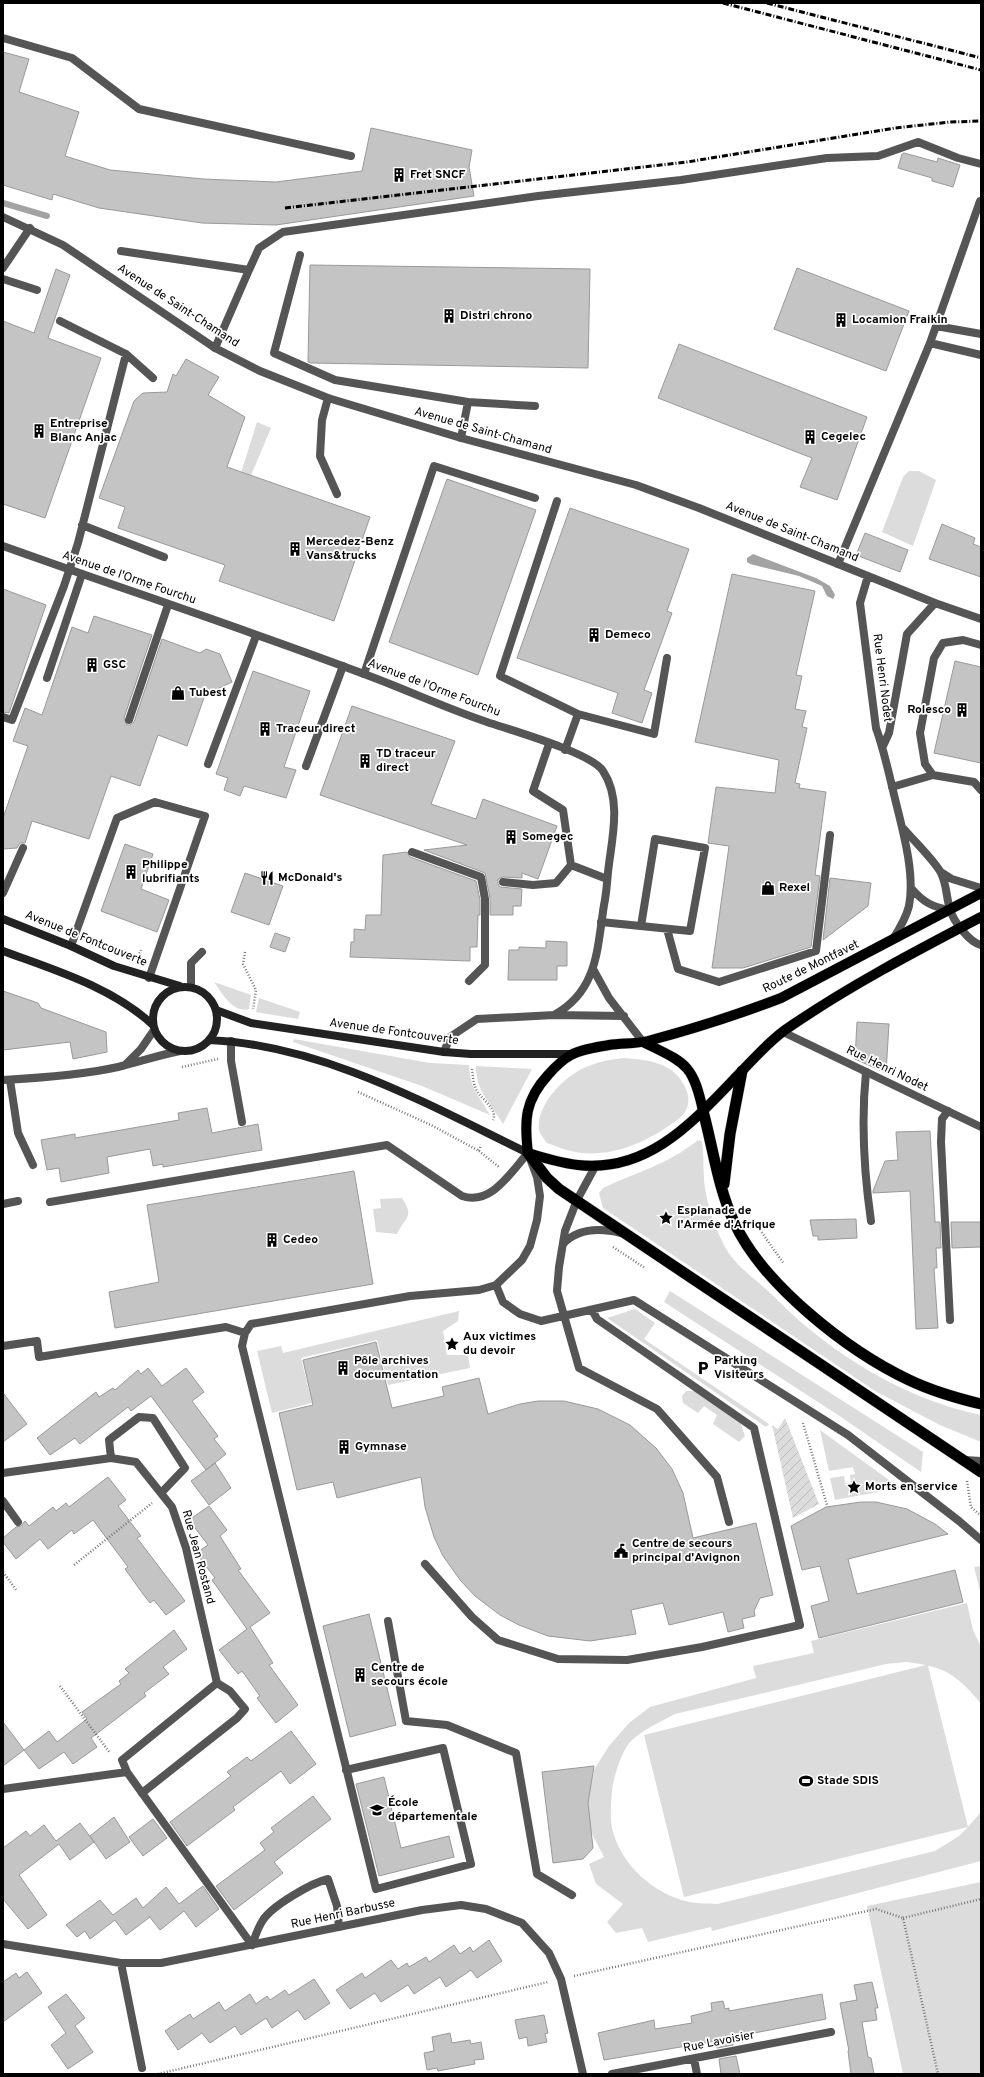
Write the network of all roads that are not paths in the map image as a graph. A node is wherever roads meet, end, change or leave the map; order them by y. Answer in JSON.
{"nodes":[{"id":1,"x":3,"y":38,"type":"edge"},
{"id":2,"x":351,"y":156,"type":"dead end"},
{"id":3,"x":981,"y":164,"type":"edge"},
{"id":4,"x":980,"y":201,"type":"dead end"},
{"id":5,"x":3,"y":217,"type":"edge"},
{"id":6,"x":30,"y":228,"type":"junction"},
{"id":7,"x":121,"y":251,"type":"dead end"},
{"id":8,"x":300,"y":255,"type":"dead end"},
{"id":9,"x":3,"y":268,"type":"edge"},
{"id":10,"x":249,"y":270,"type":"junction"},
{"id":11,"x":3,"y":279,"type":"edge"},
{"id":12,"x":37,"y":290,"type":"dead end"},
{"id":13,"x":60,"y":321,"type":"dead end"},
{"id":14,"x":936,"y":326,"type":"junction"},
{"id":15,"x":981,"y":334,"type":"edge"},
{"id":16,"x":930,"y":343,"type":"junction"},
{"id":17,"x":215,"y":348,"type":"junction"},
{"id":18,"x":126,"y":354,"type":"junction"},
{"id":19,"x":981,"y":355,"type":"edge"},
{"id":20,"x":152,"y":378,"type":"dead end"},
{"id":21,"x":328,"y":398,"type":"junction"},
{"id":22,"x":468,"y":402,"type":"junction"},
{"id":23,"x":535,"y":406,"type":"dead end"},
{"id":24,"x":461,"y":438,"type":"junction"},
{"id":25,"x":337,"y":494,"type":"dead end"},
{"id":26,"x":535,"y":498,"type":"dead end"},
{"id":27,"x":557,"y":501,"type":"dead end"},
{"id":28,"x":82,"y":525,"type":"junction"},
{"id":29,"x":3,"y":546,"type":"edge"},
{"id":30,"x":164,"y":557,"type":"dead end"},
{"id":31,"x":838,"y":564,"type":"junction"},
{"id":32,"x":68,"y":570,"type":"junction"},
{"id":33,"x":82,"y":574,"type":"junction"},
{"id":34,"x":868,"y":576,"type":"junction"},
{"id":35,"x":935,"y":603,"type":"junction"},
{"id":36,"x":168,"y":605,"type":"junction"},
{"id":37,"x":981,"y":619,"type":"edge"},
{"id":38,"x":256,"y":636,"type":"junction"},
{"id":39,"x":981,"y":645,"type":"edge"},
{"id":40,"x":667,"y":658,"type":"dead end"},
{"id":41,"x":342,"y":666,"type":"junction"},
{"id":42,"x":364,"y":674,"type":"junction"},
{"id":43,"x":47,"y":678,"type":"dead end"},
{"id":44,"x":578,"y":714,"type":"junction"},
{"id":45,"x":3,"y":717,"type":"edge"},
{"id":46,"x":129,"y":720,"type":"dead end"},
{"id":47,"x":549,"y":744,"type":"junction"},
{"id":48,"x":883,"y":746,"type":"junction"},
{"id":49,"x":565,"y":750,"type":"junction"},
{"id":50,"x":208,"y":764,"type":"dead end"},
{"id":51,"x":306,"y":766,"type":"dead end"},
{"id":52,"x":933,"y":775,"type":"junction"},
{"id":53,"x":892,"y":787,"type":"junction"},
{"id":54,"x":981,"y":790,"type":"edge"},
{"id":55,"x":903,"y":828,"type":"junction"},
{"id":56,"x":830,"y":835,"type":"dead end"},
{"id":57,"x":24,"y":848,"type":"dead end"},
{"id":58,"x":412,"y":852,"type":"dead end"},
{"id":59,"x":571,"y":865,"type":"junction"},
{"id":60,"x":941,"y":872,"type":"junction"},
{"id":61,"x":607,"y":879,"type":"junction"},
{"id":62,"x":503,"y":882,"type":"dead end"},
{"id":63,"x":911,"y":888,"type":"junction"},
{"id":64,"x":981,"y":888,"type":"edge"},
{"id":65,"x":3,"y":893,"type":"edge"},
{"id":66,"x":981,"y":893,"type":"edge"},
{"id":67,"x":950,"y":910,"type":"junction"},
{"id":68,"x":981,"y":917,"type":"edge"},
{"id":69,"x":3,"y":919,"type":"edge"},
{"id":70,"x":601,"y":922,"type":"junction"},
{"id":71,"x":641,"y":926,"type":"junction"},
{"id":72,"x":961,"y":928,"type":"junction"},
{"id":73,"x":667,"y":929,"type":"junction"},
{"id":74,"x":893,"y":940,"type":"junction"},
{"id":75,"x":981,"y":945,"type":"edge"},
{"id":76,"x":71,"y":946,"type":"junction"},
{"id":77,"x":3,"y":951,"type":"edge"},
{"id":78,"x":202,"y":952,"type":"dead end"},
{"id":79,"x":594,"y":969,"type":"junction"},
{"id":80,"x":149,"y":978,"type":"junction"},
{"id":81,"x":469,"y":981,"type":"dead end"},
{"id":82,"x":187,"y":987,"type":"junction"},
{"id":83,"x":216,"y":1010,"type":"junction"},
{"id":84,"x":554,"y":1015,"type":"junction"},
{"id":85,"x":624,"y":1016,"type":"junction"},
{"id":86,"x":153,"y":1028,"type":"junction"},
{"id":87,"x":783,"y":1032,"type":"junction"},
{"id":88,"x":209,"y":1040,"type":"junction"},
{"id":89,"x":231,"y":1041,"type":"junction"},
{"id":90,"x":643,"y":1042,"type":"junction"},
{"id":91,"x":180,"y":1051,"type":"junction"},
{"id":92,"x":444,"y":1052,"type":"junction"},
{"id":93,"x":572,"y":1054,"type":"junction"},
{"id":94,"x":126,"y":1065,"type":"junction"},
{"id":95,"x":742,"y":1071,"type":"junction"},
{"id":96,"x":866,"y":1072,"type":"junction"},
{"id":97,"x":7,"y":1080,"type":"edge"},
{"id":98,"x":703,"y":1111,"type":"junction"},
{"id":99,"x":948,"y":1111,"type":"junction"},
{"id":100,"x":242,"y":1122,"type":"dead end"},
{"id":101,"x":981,"y":1127,"type":"edge"},
{"id":102,"x":528,"y":1153,"type":"junction"},
{"id":103,"x":33,"y":1165,"type":"dead end"},
{"id":104,"x":596,"y":1165,"type":"junction"},
{"id":105,"x":723,"y":1189,"type":"junction"},
{"id":106,"x":577,"y":1200,"type":"junction"},
{"id":107,"x":18,"y":1201,"type":"dead end"},
{"id":108,"x":50,"y":1202,"type":"dead end"},
{"id":109,"x":3,"y":1204,"type":"edge"},
{"id":110,"x":871,"y":1221,"type":"dead end"},
{"id":111,"x":630,"y":1236,"type":"junction"},
{"id":112,"x":563,"y":1245,"type":"junction"},
{"id":113,"x":496,"y":1285,"type":"junction"},
{"id":114,"x":592,"y":1310,"type":"junction"},
{"id":115,"x":565,"y":1317,"type":"junction"},
{"id":116,"x":950,"y":1320,"type":"dead end"},
{"id":117,"x":245,"y":1333,"type":"junction"},
{"id":118,"x":3,"y":1346,"type":"edge"},
{"id":119,"x":981,"y":1404,"type":"edge"},
{"id":120,"x":111,"y":1458,"type":"junction"},
{"id":121,"x":964,"y":1460,"type":"junction"},
{"id":122,"x":981,"y":1461,"type":"edge"},
{"id":123,"x":981,"y":1472,"type":"edge"},
{"id":124,"x":3,"y":1473,"type":"edge"},
{"id":125,"x":162,"y":1492,"type":"junction"},
{"id":126,"x":3,"y":1501,"type":"edge"},
{"id":127,"x":18,"y":1522,"type":"dead end"},
{"id":128,"x":729,"y":1522,"type":"dead end"},
{"id":129,"x":981,"y":1540,"type":"edge"},
{"id":130,"x":425,"y":1564,"type":"dead end"},
{"id":131,"x":388,"y":1621,"type":"dead end"},
{"id":132,"x":217,"y":1683,"type":"junction"},
{"id":133,"x":346,"y":1770,"type":"junction"},
{"id":134,"x":127,"y":1772,"type":"junction"},
{"id":135,"x":3,"y":1789,"type":"edge"},
{"id":136,"x":142,"y":1793,"type":"junction"},
{"id":137,"x":572,"y":1895,"type":"dead end"},
{"id":138,"x":339,"y":1927,"type":"junction"},
{"id":139,"x":3,"y":1944,"type":"edge"},
{"id":140,"x":252,"y":1945,"type":"junction"},
{"id":141,"x":121,"y":1963,"type":"junction"},
{"id":142,"x":831,"y":2032,"type":"dead end"},
{"id":143,"x":694,"y":2059,"type":"junction"},
{"id":144,"x":142,"y":2068,"type":"dead end"},
{"id":145,"x":583,"y":2074,"type":"edge"},
{"id":146,"x":612,"y":2074,"type":"edge"},
{"id":147,"x":697,"y":2074,"type":"edge"}],
"edges":[{"from":1,"to":2,"type":"street"},
{"from":3,"to":10,"type":"street"},
{"from":4,"to":14,"type":"street"},
{"from":5,"to":6,"type":"street","name":"Avenue de Saint-Chamand"},
{"from":6,"to":9,"type":"street"},
{"from":6,"to":17,"type":"street","name":"Avenue de Saint-Chamand"},
{"from":7,"to":10,"type":"street"},
{"from":8,"to":22,"type":"street"},
{"from":10,"to":17,"type":"street"},
{"from":11,"to":12,"type":"street"},
{"from":13,"to":18,"type":"street"},
{"from":14,"to":15,"type":"street"},
{"from":14,"to":16,"type":"street"},
{"from":16,"to":19,"type":"street"},
{"from":16,"to":31,"type":"street"},
{"from":17,"to":21,"type":"street","name":"Avenue de Saint-Chamand"},
{"from":18,"to":20,"type":"street"},
{"from":18,"to":28,"type":"street"},
{"from":21,"to":24,"type":"street","name":"Avenue de Saint-Chamand"},
{"from":21,"to":25,"type":"street"},
{"from":22,"to":23,"type":"street"},
{"from":22,"to":24,"type":"street"},
{"from":24,"to":31,"type":"street","name":"Avenue de Saint-Chamand"},
{"from":26,"to":42,"type":"street"},
{"from":27,"to":44,"type":"street"},
{"from":28,"to":30,"type":"street"},
{"from":28,"to":32,"type":"street"},
{"from":29,"to":32,"type":"street","name":"Avenue de l'Orme Fourchu"},
{"from":31,"to":34,"type":"street","name":"Avenue de Saint-Chamand"},
{"from":32,"to":33,"type":"street","name":"Avenue de l'Orme Fourchu"},
{"from":32,"to":45,"type":"street"},
{"from":33,"to":36,"type":"street","name":"Avenue de l'Orme Fourchu"},
{"from":33,"to":43,"type":"street"},
{"from":34,"to":35,"type":"street","name":"Avenue de Saint-Chamand"},
{"from":34,"to":48,"type":"street","name":"Rue Henri Nodet"},
{"from":35,"to":37,"type":"street","name":"Avenue de Saint-Chamand"},
{"from":35,"to":48,"type":"street"},
{"from":36,"to":38,"type":"street","name":"Avenue de l'Orme Fourchu"},
{"from":36,"to":46,"type":"street"},
{"from":38,"to":41,"type":"street","name":"Avenue de l'Orme Fourchu"},
{"from":38,"to":50,"type":"street"},
{"from":39,"to":52,"type":"street"},
{"from":40,"to":44,"type":"street"},
{"from":41,"to":42,"type":"street","name":"Avenue de l'Orme Fourchu"},
{"from":41,"to":51,"type":"street"},
{"from":42,"to":47,"type":"street","name":"Avenue de l'Orme Fourchu"},
{"from":44,"to":49,"type":"street"},
{"from":47,"to":49,"type":"street","name":"Avenue de l'Orme Fourchu"},
{"from":47,"to":59,"type":"street"},
{"from":48,"to":53,"type":"street","name":"Rue Henri Nodet"},
{"from":49,"to":61,"type":"street","name":"Avenue de l'Orme Fourchu"},
{"from":52,"to":53,"type":"street"},
{"from":52,"to":54,"type":"street"},
{"from":53,"to":55,"type":"street","name":"Rue Henri Nodet"},
{"from":55,"to":60,"type":"street","name":"Rue Henri Nodet"},
{"from":55,"to":63,"type":"street","name":"Rue Henri Nodet"},
{"from":56,"to":73,"type":"street"},
{"from":57,"to":65,"type":"street"},
{"from":58,"to":81,"type":"street"},
{"from":59,"to":61,"type":"street"},
{"from":59,"to":62,"type":"street"},
{"from":60,"to":64,"type":"street","name":"Rue Henri Nodet"},
{"from":60,"to":67,"type":"street","name":"Rue Henri Nodet"},
{"from":61,"to":70,"type":"street","name":"Avenue de l'Orme Fourchu"},
{"from":63,"to":67,"type":"street"},
{"from":63,"to":74,"type":"street","name":"Rue Henri Nodet"},
{"from":66,"to":67,"type":"main road","name":"Route de Montfavet"},
{"from":67,"to":72,"type":"street","name":"Rue Henri Nodet"},
{"from":67,"to":74,"type":"main road","name":"Route de Montfavet"},
{"from":68,"to":72,"type":"main road"},
{"from":69,"to":76,"type":"main road","name":"Avenue de Fontcouverte"},
{"from":70,"to":71,"type":"street"},
{"from":70,"to":79,"type":"street","name":"Avenue de l'Orme Fourchu"},
{"from":71,"to":73,"type":"street"},
{"from":71,"to":73,"type":"street"},
{"from":72,"to":75,"type":"street","name":"Rue Henri Nodet"},
{"from":72,"to":87,"type":"main road"},
{"from":74,"to":90,"type":"main road","name":"Route de Montfavet"},
{"from":76,"to":80,"type":"main road","name":"Avenue de Fontcouverte"},
{"from":76,"to":80,"type":"street"},
{"from":77,"to":86,"type":"main road"},
{"from":78,"to":82,"type":"street"},
{"from":79,"to":84,"type":"street","name":"Avenue de l'Orme Fourchu"},
{"from":79,"to":85,"type":"street"},
{"from":80,"to":82,"type":"main road","name":"Avenue de Fontcouverte"},
{"from":82,"to":83,"type":"main road"},
{"from":82,"to":86,"type":"main road"},
{"from":83,"to":88,"type":"main road"},
{"from":83,"to":92,"type":"main road","name":"Avenue de Fontcouverte"},
{"from":84,"to":85,"type":"street"},
{"from":84,"to":92,"type":"street"},
{"from":85,"to":90,"type":"street"},
{"from":86,"to":91,"type":"main road"},
{"from":86,"to":94,"type":"street"},
{"from":87,"to":95,"type":"main road"},
{"from":87,"to":96,"type":"street","name":"Rue Henri Nodet"},
{"from":88,"to":89,"type":"main road"},
{"from":88,"to":91,"type":"main road"},
{"from":89,"to":100,"type":"street"},
{"from":89,"to":102,"type":"main road"},
{"from":90,"to":93,"type":"main road","name":"Route de Montfavet"},
{"from":90,"to":98,"type":"main road"},
{"from":91,"to":94,"type":"street"},
{"from":92,"to":93,"type":"main road","name":"Avenue de Fontcouverte"},
{"from":93,"to":102,"type":"main road"},
{"from":94,"to":97,"type":"street"},
{"from":95,"to":98,"type":"main road"},
{"from":95,"to":105,"type":"highway"},
{"from":96,"to":99,"type":"street","name":"Rue Henri Nodet"},
{"from":96,"to":110,"type":"street"},
{"from":97,"to":103,"type":"street"},
{"from":98,"to":104,"type":"main road"},
{"from":98,"to":105,"type":"highway"},
{"from":99,"to":101,"type":"street","name":"Rue Henri Nodet"},
{"from":99,"to":116,"type":"street"},
{"from":102,"to":104,"type":"main road"},
{"from":102,"to":106,"type":"highway"},
{"from":102,"to":108,"type":"street"},
{"from":102,"to":113,"type":"street"},
{"from":104,"to":106,"type":"street"},
{"from":105,"to":119,"type":"highway"},
{"from":106,"to":111,"type":"highway"},
{"from":106,"to":112,"type":"street"},
{"from":107,"to":109,"type":"street"},
{"from":111,"to":112,"type":"street"},
{"from":111,"to":121,"type":"highway"},
{"from":112,"to":115,"type":"street"},
{"from":113,"to":115,"type":"street"},
{"from":113,"to":117,"type":"street"},
{"from":114,"to":115,"type":"street"},
{"from":114,"to":129,"type":"street"},
{"from":114,"to":130,"type":"street"},
{"from":115,"to":128,"type":"street"},
{"from":117,"to":118,"type":"street"},
{"from":117,"to":133,"type":"street"},
{"from":120,"to":124,"type":"street","name":"Rue Jean Rostand"},
{"from":120,"to":125,"type":"street","name":"Rue Jean Rostand"},
{"from":120,"to":125,"type":"street"},
{"from":121,"to":122,"type":"street"},
{"from":121,"to":123,"type":"highway"},
{"from":125,"to":132,"type":"street","name":"Rue Jean Rostand"},
{"from":126,"to":127,"type":"street"},
{"from":131,"to":137,"type":"street"},
{"from":132,"to":134,"type":"street"},
{"from":132,"to":136,"type":"street"},
{"from":133,"to":133,"type":"street"},
{"from":134,"to":135,"type":"street"},
{"from":134,"to":136,"type":"street"},
{"from":136,"to":140,"type":"street"},
{"from":138,"to":140,"type":"street","name":"Rue Henri Barbusse"},
{"from":138,"to":140,"type":"street"},
{"from":138,"to":145,"type":"street","name":"Rue Henri Barbusse"},
{"from":139,"to":141,"type":"street","name":"Rue Henri Barbusse"},
{"from":140,"to":141,"type":"street","name":"Rue Henri Barbusse"},
{"from":141,"to":144,"type":"street"},
{"from":142,"to":143,"type":"street","name":"Rue Lavoisier"},
{"from":143,"to":146,"type":"street","name":"Rue Lavoisier"},
{"from":143,"to":147,"type":"street"}]}
